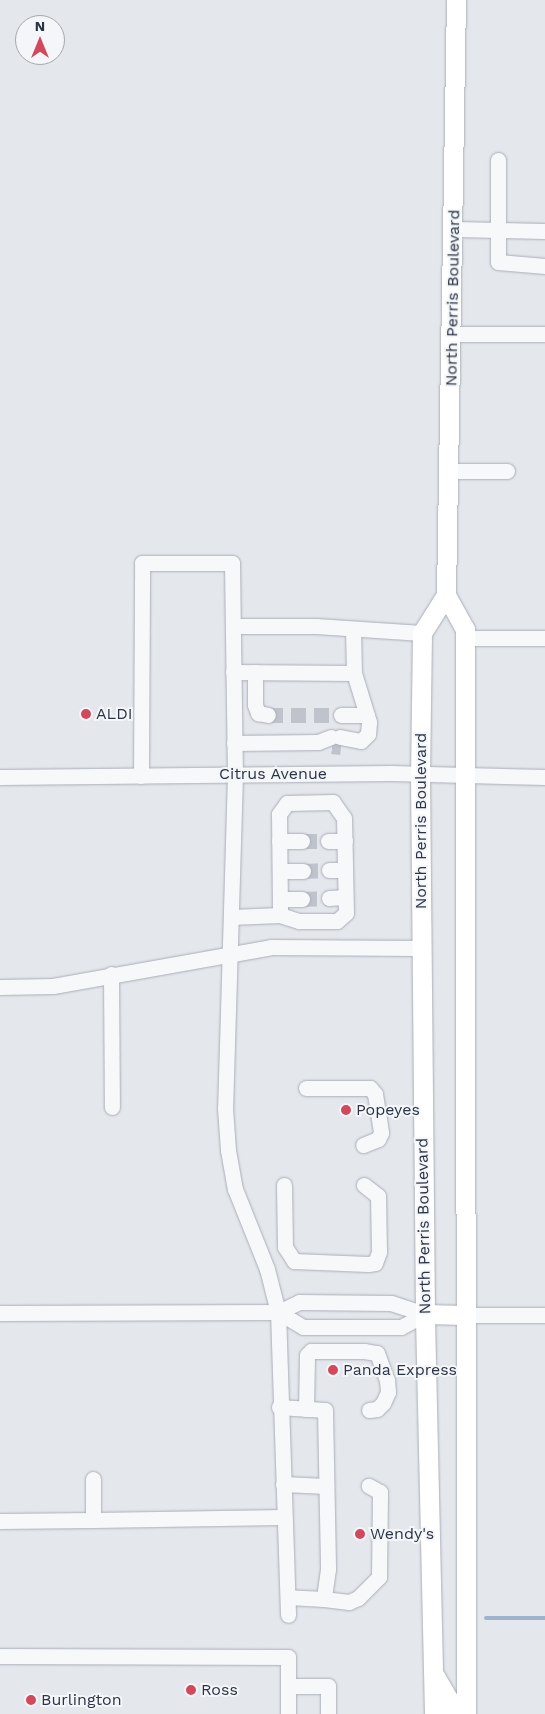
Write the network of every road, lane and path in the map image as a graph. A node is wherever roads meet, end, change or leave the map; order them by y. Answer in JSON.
{"nodes":[{"id":1,"x":456,"y":0,"type":"edge"},
{"id":2,"x":498,"y":160,"type":"dead end"},
{"id":3,"x":455,"y":229,"type":"junction"},
{"id":4,"x":499,"y":230,"type":"junction"},
{"id":5,"x":545,"y":231,"type":"edge"},
{"id":6,"x":545,"y":266,"type":"edge"},
{"id":7,"x":453,"y":334,"type":"junction"},
{"id":8,"x":545,"y":334,"type":"edge"},
{"id":9,"x":450,"y":470,"type":"junction"},
{"id":10,"x":507,"y":470,"type":"dead end"},
{"id":11,"x":446,"y":595,"type":"junction"},
{"id":12,"x":233,"y":626,"type":"junction"},
{"id":13,"x":353,"y":630,"type":"junction"},
{"id":14,"x":422,"y":633,"type":"junction"},
{"id":15,"x":465,"y":638,"type":"junction"},
{"id":16,"x":545,"y":638,"type":"edge"},
{"id":17,"x":234,"y":672,"type":"junction"},
{"id":18,"x":255,"y":672,"type":"junction"},
{"id":19,"x":354,"y":673,"type":"junction"},
{"id":20,"x":268,"y":715,"type":"dead end"},
{"id":21,"x":341,"y":715,"type":"tunnel mouth"},
{"id":22,"x":367,"y":715,"type":"junction"},
{"id":23,"x":234,"y":743,"type":"junction"},
{"id":24,"x":235,"y":775,"type":"junction"},
{"id":25,"x":141,"y":776,"type":"junction"},
{"id":26,"x":420,"y":776,"type":"junction"},
{"id":27,"x":0,"y":777,"type":"edge"},
{"id":28,"x":465,"y":777,"type":"junction"},
{"id":29,"x":545,"y":777,"type":"edge"},
{"id":30,"x":302,"y":841,"type":"tunnel mouth"},
{"id":31,"x":328,"y":841,"type":"tunnel mouth"},
{"id":32,"x":345,"y":841,"type":"junction"},
{"id":33,"x":280,"y":842,"type":"junction"},
{"id":34,"x":329,"y":870,"type":"tunnel mouth"},
{"id":35,"x":345,"y":870,"type":"junction"},
{"id":36,"x":280,"y":871,"type":"junction"},
{"id":37,"x":303,"y":871,"type":"tunnel mouth"},
{"id":38,"x":345,"y":897,"type":"junction"},
{"id":39,"x":329,"y":898,"type":"tunnel mouth"},
{"id":40,"x":280,"y":899,"type":"junction"},
{"id":41,"x":302,"y":899,"type":"tunnel mouth"},
{"id":42,"x":280,"y":915,"type":"junction"},
{"id":43,"x":231,"y":917,"type":"junction"},
{"id":44,"x":307,"y":921,"type":"junction"},
{"id":45,"x":306,"y":946,"type":"junction"},
{"id":46,"x":420,"y":948,"type":"junction"},
{"id":47,"x":230,"y":953,"type":"junction"},
{"id":48,"x":110,"y":974,"type":"junction"},
{"id":49,"x":0,"y":987,"type":"edge"},
{"id":50,"x":306,"y":1088,"type":"dead end"},
{"id":51,"x":112,"y":1107,"type":"dead end"},
{"id":52,"x":363,"y":1145,"type":"dead end"},
{"id":53,"x":284,"y":1185,"type":"dead end"},
{"id":54,"x":364,"y":1185,"type":"dead end"},
{"id":55,"x":278,"y":1312,"type":"junction"},
{"id":56,"x":0,"y":1313,"type":"edge"},
{"id":57,"x":424,"y":1314,"type":"junction"},
{"id":58,"x":466,"y":1315,"type":"junction"},
{"id":59,"x":545,"y":1315,"type":"edge"},
{"id":60,"x":279,"y":1407,"type":"junction"},
{"id":61,"x":306,"y":1409,"type":"junction"},
{"id":62,"x":369,"y":1410,"type":"dead end"},
{"id":63,"x":93,"y":1479,"type":"dead end"},
{"id":64,"x":283,"y":1484,"type":"junction"},
{"id":65,"x":326,"y":1486,"type":"junction"},
{"id":66,"x":369,"y":1486,"type":"dead end"},
{"id":67,"x":284,"y":1518,"type":"junction"},
{"id":68,"x":92,"y":1520,"type":"junction"},
{"id":69,"x":0,"y":1521,"type":"edge"},
{"id":70,"x":288,"y":1597,"type":"junction"},
{"id":71,"x":324,"y":1599,"type":"junction"},
{"id":72,"x":288,"y":1615,"type":"dead end"},
{"id":73,"x":0,"y":1656,"type":"edge"},
{"id":74,"x":434,"y":1676,"type":"junction"},
{"id":75,"x":288,"y":1686,"type":"junction"},
{"id":76,"x":288,"y":1714,"type":"edge"},
{"id":77,"x":328,"y":1714,"type":"edge"},
{"id":78,"x":434,"y":1714,"type":"edge"},
{"id":79,"x":449,"y":1714,"type":"edge"},
{"id":80,"x":466,"y":1714,"type":"edge"}],
"edges":[{"from":1,"to":3,"type":"main road","name":"North Perris Boulevard"},
{"from":2,"to":4,"type":"street"},
{"from":3,"to":4,"type":"street"},
{"from":3,"to":7,"type":"main road","name":"North Perris Boulevard"},
{"from":4,"to":5,"type":"street"},
{"from":4,"to":6,"type":"street"},
{"from":7,"to":8,"type":"street"},
{"from":7,"to":9,"type":"main road","name":"North Perris Boulevard"},
{"from":9,"to":10,"type":"street"},
{"from":9,"to":11,"type":"main road","name":"North Perris Boulevard"},
{"from":11,"to":14,"type":"main road"},
{"from":11,"to":15,"type":"main road"},
{"from":12,"to":13,"type":"street"},
{"from":12,"to":17,"type":"street"},
{"from":12,"to":25,"type":"street"},
{"from":13,"to":14,"type":"street"},
{"from":13,"to":19,"type":"street"},
{"from":14,"to":26,"type":"main road","name":"North Perris Boulevard"},
{"from":15,"to":16,"type":"street"},
{"from":15,"to":28,"type":"main road"},
{"from":17,"to":18,"type":"street"},
{"from":17,"to":23,"type":"street"},
{"from":18,"to":19,"type":"street"},
{"from":18,"to":20,"type":"street"},
{"from":19,"to":22,"type":"street"},
{"from":21,"to":22,"type":"street"},
{"from":22,"to":23,"type":"street"},
{"from":23,"to":24,"type":"street"},
{"from":24,"to":25,"type":"street","name":"Citrus Avenue"},
{"from":24,"to":26,"type":"street","name":"Citrus Avenue"},
{"from":24,"to":43,"type":"street"},
{"from":25,"to":27,"type":"street","name":"Citrus Avenue"},
{"from":26,"to":28,"type":"street","name":"Citrus Avenue"},
{"from":26,"to":46,"type":"main road","name":"North Perris Boulevard"},
{"from":28,"to":29,"type":"street","name":"Citrus Avenue"},
{"from":28,"to":58,"type":"main road"},
{"from":30,"to":33,"type":"street"},
{"from":31,"to":32,"type":"street"},
{"from":32,"to":33,"type":"street"},
{"from":32,"to":35,"type":"street"},
{"from":33,"to":36,"type":"street"},
{"from":34,"to":35,"type":"street"},
{"from":35,"to":38,"type":"street"},
{"from":36,"to":37,"type":"street"},
{"from":36,"to":40,"type":"street"},
{"from":38,"to":39,"type":"street"},
{"from":38,"to":44,"type":"street"},
{"from":40,"to":41,"type":"street"},
{"from":40,"to":42,"type":"street"},
{"from":42,"to":43,"type":"street"},
{"from":42,"to":44,"type":"street"},
{"from":43,"to":47,"type":"street"},
{"from":44,"to":45,"type":"street"},
{"from":45,"to":46,"type":"street"},
{"from":45,"to":47,"type":"street"},
{"from":46,"to":57,"type":"main road","name":"North Perris Boulevard"},
{"from":47,"to":48,"type":"street"},
{"from":47,"to":55,"type":"street"},
{"from":48,"to":49,"type":"street"},
{"from":48,"to":51,"type":"street"},
{"from":50,"to":52,"type":"street"},
{"from":53,"to":54,"type":"street"},
{"from":55,"to":56,"type":"street"},
{"from":55,"to":57,"type":"street"},
{"from":55,"to":57,"type":"street"},
{"from":55,"to":60,"type":"street"},
{"from":57,"to":58,"type":"main road"},
{"from":57,"to":74,"type":"main road","name":"North Perris Boulevard"},
{"from":58,"to":59,"type":"street"},
{"from":58,"to":80,"type":"main road"},
{"from":60,"to":61,"type":"street"},
{"from":60,"to":64,"type":"street"},
{"from":61,"to":62,"type":"street"},
{"from":61,"to":65,"type":"street"},
{"from":63,"to":68,"type":"street"},
{"from":64,"to":65,"type":"street"},
{"from":64,"to":67,"type":"street"},
{"from":65,"to":71,"type":"street"},
{"from":66,"to":71,"type":"street"},
{"from":67,"to":68,"type":"street"},
{"from":67,"to":70,"type":"street"},
{"from":68,"to":69,"type":"street"},
{"from":70,"to":71,"type":"street"},
{"from":70,"to":72,"type":"street"},
{"from":73,"to":75,"type":"street"},
{"from":74,"to":78,"type":"main road","name":"North Perris Boulevard"},
{"from":74,"to":79,"type":"main road"},
{"from":75,"to":76,"type":"street"},
{"from":75,"to":77,"type":"street"}]}
